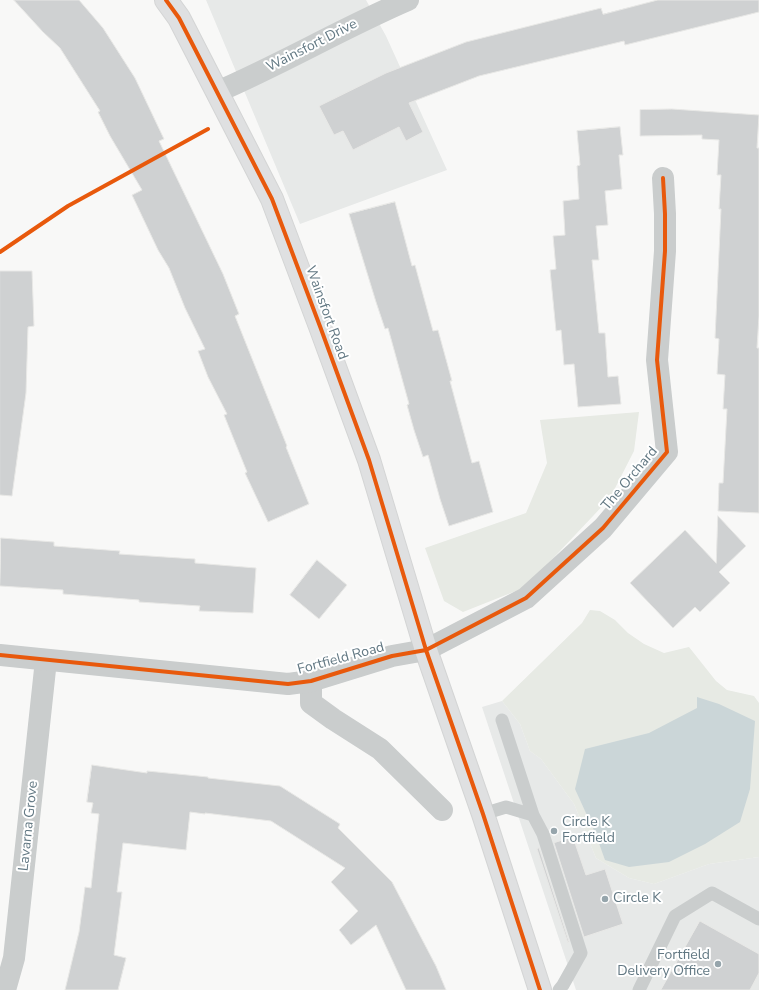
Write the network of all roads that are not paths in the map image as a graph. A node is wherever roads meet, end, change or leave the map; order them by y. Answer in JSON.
{"nodes":[{"id":1,"x":166,"y":0,"type":"edge"},
{"id":2,"x":408,"y":0,"type":"edge"},
{"id":3,"x":217,"y":92,"type":"junction"},
{"id":4,"x":663,"y":178,"type":"dead end"},
{"id":5,"x":426,"y":650,"type":"junction"},
{"id":6,"x":0,"y":655,"type":"edge"},
{"id":7,"x":46,"y":660,"type":"junction"},
{"id":8,"x":311,"y":681,"type":"junction"},
{"id":9,"x":502,"y":720,"type":"dead end"},
{"id":10,"x":442,"y":810,"type":"dead end"},
{"id":11,"x":483,"y":814,"type":"junction"},
{"id":12,"x":533,"y":815,"type":"junction"},
{"id":13,"x":759,"y":919,"type":"edge"},
{"id":14,"x":5,"y":990,"type":"edge"},
{"id":15,"x":540,"y":990,"type":"edge"},
{"id":16,"x":559,"y":990,"type":"edge"},
{"id":17,"x":639,"y":990,"type":"edge"}],
"edges":[{"from":1,"to":3,"type":"main road","name":"Wainsfort Road"},
{"from":2,"to":3,"type":"street","name":"Wainsfort Drive"},
{"from":3,"to":5,"type":"main road","name":"Wainsfort Road"},
{"from":4,"to":5,"type":"street","name":"The Orchard"},
{"from":5,"to":8,"type":"street","name":"Fortfield Road"},
{"from":5,"to":11,"type":"main road"},
{"from":6,"to":7,"type":"street","name":"Fortfield Road"},
{"from":7,"to":8,"type":"street","name":"Fortfield Road"},
{"from":7,"to":14,"type":"street","name":"Lavarna Grove"},
{"from":8,"to":10,"type":"street"},
{"from":9,"to":12,"type":"lane"},
{"from":11,"to":12,"type":"lane"},
{"from":11,"to":15,"type":"main road"},
{"from":12,"to":16,"type":"lane"},
{"from":13,"to":17,"type":"lane"}]}
